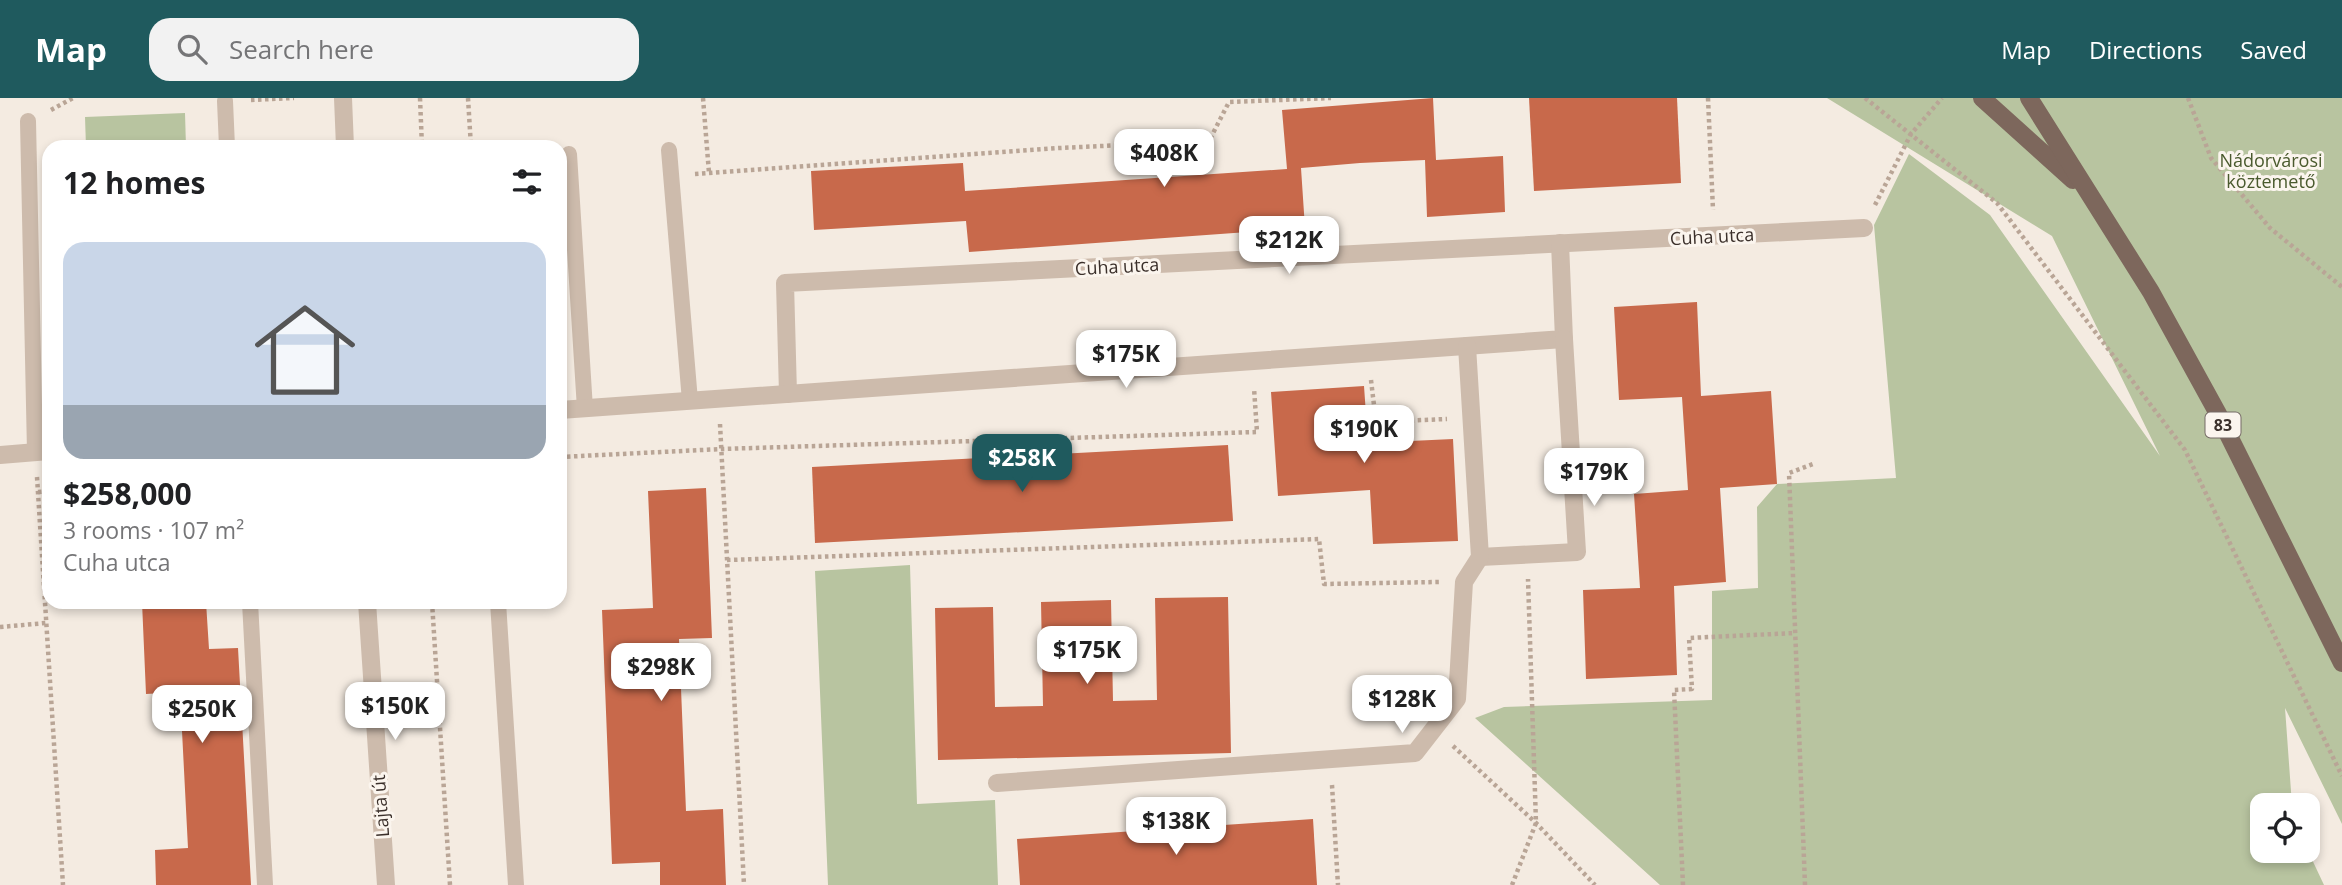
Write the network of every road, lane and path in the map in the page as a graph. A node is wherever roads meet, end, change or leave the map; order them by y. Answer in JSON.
{"nodes":[{"id":1,"x":294,"y":98,"type":"edge"},
{"id":2,"x":343,"y":98,"type":"edge"},
{"id":3,"x":420,"y":98,"type":"edge"},
{"id":4,"x":468,"y":98,"type":"edge"},
{"id":5,"x":702,"y":98,"type":"edge"},
{"id":6,"x":1331,"y":98,"type":"edge"},
{"id":7,"x":1709,"y":98,"type":"edge"},
{"id":8,"x":1865,"y":98,"type":"edge"},
{"id":9,"x":1941,"y":98,"type":"edge"},
{"id":10,"x":1982,"y":98,"type":"edge"},
{"id":11,"x":2029,"y":98,"type":"edge"},
{"id":12,"x":2188,"y":98,"type":"edge"},
{"id":13,"x":225,"y":101,"type":"joint"},
{"id":14,"x":28,"y":121,"type":"dead end"},
{"id":15,"x":1911,"y":134,"type":"junction"},
{"id":16,"x":227,"y":140,"type":"edge"},
{"id":17,"x":345,"y":140,"type":"edge"},
{"id":18,"x":422,"y":140,"type":"edge"},
{"id":19,"x":471,"y":140,"type":"edge"},
{"id":20,"x":669,"y":150,"type":"dead end"},
{"id":21,"x":569,"y":154,"type":"dead end"},
{"id":22,"x":709,"y":173,"type":"junction"},
{"id":23,"x":671,"y":177,"type":"junction"},
{"id":24,"x":2088,"y":195,"type":"junction"},
{"id":25,"x":1864,"y":228,"type":"joint"},
{"id":26,"x":1714,"y":236,"type":"junction"},
{"id":27,"x":1560,"y":243,"type":"junction"},
{"id":28,"x":2342,"y":287,"type":"edge"},
{"id":29,"x":1564,"y":339,"type":"junction"},
{"id":30,"x":1467,"y":346,"type":"junction"},
{"id":31,"x":1359,"y":380,"type":"dead end"},
{"id":32,"x":1254,"y":385,"type":"dead end"},
{"id":33,"x":788,"y":394,"type":"junction"},
{"id":34,"x":719,"y":399,"type":"junction"},
{"id":35,"x":690,"y":401,"type":"junction"},
{"id":36,"x":585,"y":408,"type":"junction"},
{"id":37,"x":567,"y":409,"type":"edge"},
{"id":38,"x":1471,"y":418,"type":"junction"},
{"id":39,"x":722,"y":449,"type":"junction"},
{"id":40,"x":42,"y":452,"type":"edge"},
{"id":41,"x":0,"y":456,"type":"edge"},
{"id":42,"x":567,"y":457,"type":"edge"},
{"id":43,"x":1813,"y":464,"type":"dead end"},
{"id":44,"x":38,"y":492,"type":"junction"},
{"id":45,"x":42,"y":492,"type":"edge"},
{"id":46,"x":1527,"y":556,"type":"junction"},
{"id":47,"x":1480,"y":557,"type":"junction"},
{"id":48,"x":42,"y":558,"type":"edge"},
{"id":49,"x":727,"y":560,"type":"junction"},
{"id":50,"x":1464,"y":582,"type":"junction"},
{"id":51,"x":45,"y":609,"type":"edge"},
{"id":52,"x":250,"y":609,"type":"edge"},
{"id":53,"x":367,"y":609,"type":"edge"},
{"id":54,"x":432,"y":609,"type":"edge"},
{"id":55,"x":498,"y":609,"type":"edge"},
{"id":56,"x":46,"y":623,"type":"junction"},
{"id":57,"x":0,"y":627,"type":"edge"},
{"id":58,"x":1795,"y":634,"type":"junction"},
{"id":59,"x":2342,"y":663,"type":"edge"},
{"id":60,"x":1434,"y":729,"type":"junction"},
{"id":61,"x":1331,"y":759,"type":"junction"},
{"id":62,"x":2342,"y":776,"type":"edge"},
{"id":63,"x":997,"y":783,"type":"dead end"},
{"id":64,"x":1536,"y":823,"type":"junction"},
{"id":65,"x":63,"y":885,"type":"edge"},
{"id":66,"x":265,"y":885,"type":"edge"},
{"id":67,"x":386,"y":885,"type":"edge"},
{"id":68,"x":450,"y":885,"type":"edge"},
{"id":69,"x":516,"y":885,"type":"edge"},
{"id":70,"x":744,"y":885,"type":"edge"},
{"id":71,"x":1338,"y":885,"type":"edge"},
{"id":72,"x":1512,"y":885,"type":"edge"},
{"id":73,"x":1595,"y":885,"type":"edge"},
{"id":74,"x":1683,"y":885,"type":"edge"},
{"id":75,"x":1805,"y":885,"type":"edge"}],
"edges":[{"from":1,"to":13,"type":"path"},
{"from":2,"to":17,"type":"street"},
{"from":3,"to":18,"type":"path"},
{"from":4,"to":19,"type":"path"},
{"from":5,"to":22,"type":"path"},
{"from":6,"to":22,"type":"path"},
{"from":7,"to":26,"type":"path"},
{"from":8,"to":15,"type":"path"},
{"from":9,"to":15,"type":"path"},
{"from":10,"to":24,"type":"main road","number":"83"},
{"from":11,"to":24,"type":"main road","number":"83"},
{"from":12,"to":28,"type":"path"},
{"from":13,"to":16,"type":"lane"},
{"from":14,"to":40,"type":"lane"},
{"from":15,"to":25,"type":"path"},
{"from":15,"to":62,"type":"path"},
{"from":20,"to":23,"type":"lane"},
{"from":21,"to":36,"type":"lane"},
{"from":22,"to":23,"type":"path"},
{"from":23,"to":35,"type":"lane"},
{"from":24,"to":59,"type":"main road","number":"83"},
{"from":25,"to":26,"type":"street","name":"Cuha utca"},
{"from":26,"to":27,"type":"street","name":"Cuha utca"},
{"from":27,"to":29,"type":"street"},
{"from":27,"to":33,"type":"street","name":"Cuha utca"},
{"from":29,"to":30,"type":"street"},
{"from":29,"to":46,"type":"street"},
{"from":30,"to":33,"type":"street"},
{"from":30,"to":38,"type":"street"},
{"from":31,"to":38,"type":"path"},
{"from":32,"to":39,"type":"path"},
{"from":33,"to":34,"type":"street"},
{"from":34,"to":35,"type":"street"},
{"from":34,"to":39,"type":"path"},
{"from":35,"to":36,"type":"street"},
{"from":36,"to":37,"type":"street"},
{"from":38,"to":47,"type":"street"},
{"from":39,"to":42,"type":"path"},
{"from":39,"to":49,"type":"path"},
{"from":40,"to":41,"type":"street"},
{"from":40,"to":44,"type":"path"},
{"from":43,"to":58,"type":"path"},
{"from":44,"to":45,"type":"path"},
{"from":44,"to":48,"type":"path"},
{"from":46,"to":47,"type":"street"},
{"from":46,"to":64,"type":"path"},
{"from":47,"to":50,"type":"street"},
{"from":49,"to":50,"type":"path"},
{"from":49,"to":70,"type":"path"},
{"from":50,"to":60,"type":"street"},
{"from":51,"to":56,"type":"path"},
{"from":52,"to":66,"type":"lane"},
{"from":53,"to":67,"type":"street","name":"Lajta út"},
{"from":54,"to":68,"type":"path"},
{"from":55,"to":69,"type":"lane"},
{"from":56,"to":57,"type":"path"},
{"from":56,"to":65,"type":"path"},
{"from":58,"to":74,"type":"path"},
{"from":58,"to":75,"type":"path"},
{"from":60,"to":61,"type":"street"},
{"from":60,"to":64,"type":"path"},
{"from":61,"to":63,"type":"street"},
{"from":61,"to":71,"type":"path"},
{"from":64,"to":72,"type":"path"},
{"from":64,"to":73,"type":"path"}]}
